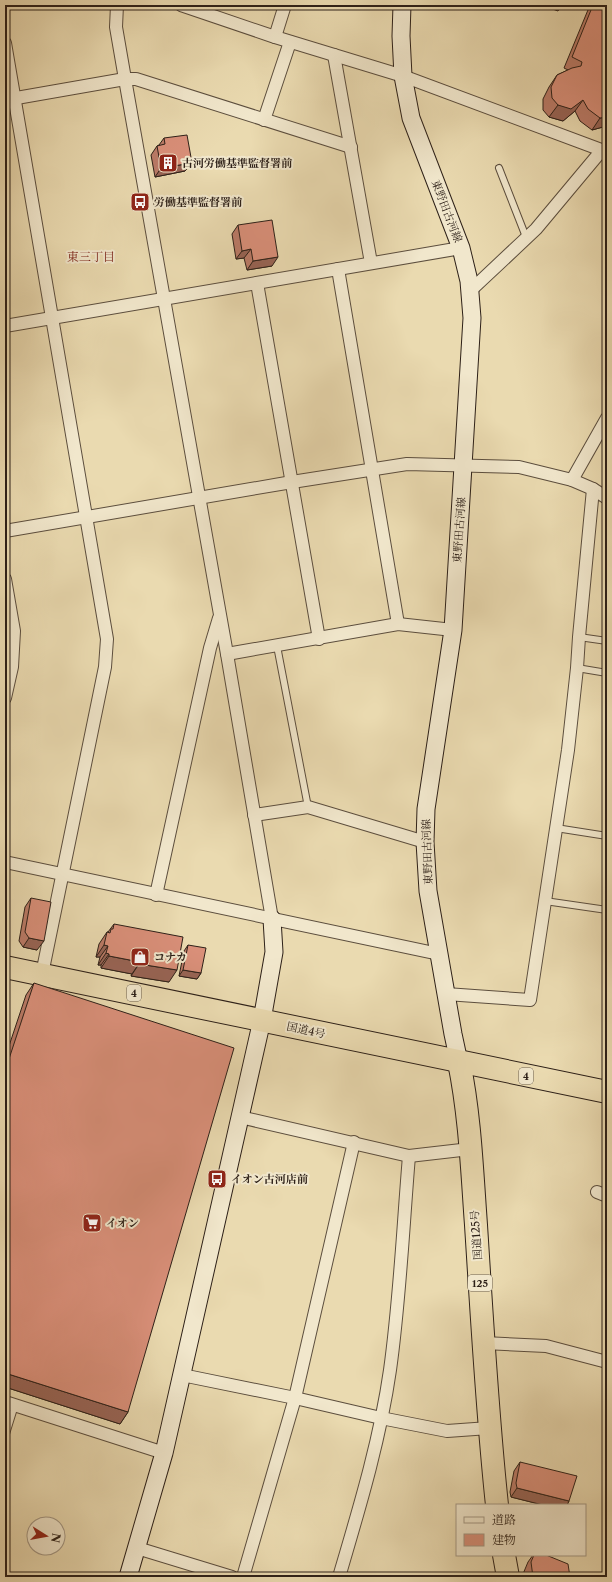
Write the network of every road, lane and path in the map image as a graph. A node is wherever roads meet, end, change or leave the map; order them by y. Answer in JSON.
{"nodes":[{"id":1,"x":117,"y":5,"type":"edge"},
{"id":2,"x":181,"y":5,"type":"edge"},
{"id":3,"x":285,"y":5,"type":"edge"},
{"id":4,"x":402,"y":5,"type":"edge"},
{"id":5,"x":275,"y":38,"type":"junction"},
{"id":6,"x":5,"y":42,"type":"edge"},
{"id":7,"x":290,"y":42,"type":"junction"},
{"id":8,"x":334,"y":56,"type":"junction"},
{"id":9,"x":403,"y":76,"type":"junction"},
{"id":10,"x":124,"y":79,"type":"junction"},
{"id":11,"x":10,"y":100,"type":"edge"},
{"id":12,"x":264,"y":120,"type":"junction"},
{"id":13,"x":351,"y":147,"type":"junction"},
{"id":14,"x":604,"y":151,"type":"edge"},
{"id":15,"x":499,"y":168,"type":"dead end"},
{"id":16,"x":526,"y":238,"type":"junction"},
{"id":17,"x":461,"y":248,"type":"junction"},
{"id":18,"x":371,"y":263,"type":"junction"},
{"id":19,"x":338,"y":269,"type":"junction"},
{"id":20,"x":258,"y":283,"type":"junction"},
{"id":21,"x":470,"y":291,"type":"junction"},
{"id":22,"x":164,"y":299,"type":"junction"},
{"id":23,"x":52,"y":317,"type":"junction"},
{"id":24,"x":5,"y":326,"type":"edge"},
{"id":25,"x":607,"y":418,"type":"edge"},
{"id":26,"x":464,"y":466,"type":"junction"},
{"id":27,"x":372,"y":470,"type":"junction"},
{"id":28,"x":572,"y":480,"type":"junction"},
{"id":29,"x":292,"y":482,"type":"junction"},
{"id":30,"x":593,"y":489,"type":"junction"},
{"id":31,"x":199,"y":498,"type":"junction"},
{"id":32,"x":607,"y":498,"type":"edge"},
{"id":33,"x":87,"y":517,"type":"junction"},
{"id":34,"x":5,"y":531,"type":"edge"},
{"id":35,"x":5,"y":579,"type":"edge"},
{"id":36,"x":220,"y":616,"type":"junction"},
{"id":37,"x":398,"y":624,"type":"junction"},
{"id":38,"x":453,"y":630,"type":"junction"},
{"id":39,"x":579,"y":638,"type":"junction"},
{"id":40,"x":319,"y":639,"type":"junction"},
{"id":41,"x":607,"y":641,"type":"edge"},
{"id":42,"x":277,"y":646,"type":"junction"},
{"id":43,"x":227,"y":654,"type":"junction"},
{"id":44,"x":577,"y":668,"type":"junction"},
{"id":45,"x":607,"y":672,"type":"edge"},
{"id":46,"x":5,"y":698,"type":"edge"},
{"id":47,"x":308,"y":807,"type":"junction"},
{"id":48,"x":254,"y":815,"type":"junction"},
{"id":49,"x":556,"y":828,"type":"junction"},
{"id":50,"x":607,"y":836,"type":"edge"},
{"id":51,"x":424,"y":842,"type":"junction"},
{"id":52,"x":5,"y":862,"type":"edge"},
{"id":53,"x":63,"y":874,"type":"junction"},
{"id":54,"x":156,"y":894,"type":"junction"},
{"id":55,"x":545,"y":901,"type":"junction"},
{"id":56,"x":607,"y":910,"type":"edge"},
{"id":57,"x":272,"y":919,"type":"junction"},
{"id":58,"x":439,"y":954,"type":"junction"},
{"id":59,"x":5,"y":966,"type":"edge"},
{"id":60,"x":42,"y":974,"type":"junction"},
{"id":61,"x":446,"y":994,"type":"junction"},
{"id":62,"x":262,"y":1020,"type":"junction"},
{"id":63,"x":460,"y":1062,"type":"junction"},
{"id":64,"x":607,"y":1092,"type":"edge"},
{"id":65,"x":240,"y":1117,"type":"junction"},
{"id":66,"x":354,"y":1142,"type":"junction"},
{"id":67,"x":470,"y":1149,"type":"junction"},
{"id":68,"x":409,"y":1156,"type":"junction"},
{"id":69,"x":484,"y":1343,"type":"junction"},
{"id":70,"x":607,"y":1362,"type":"edge"},
{"id":71,"x":182,"y":1375,"type":"junction"},
{"id":72,"x":295,"y":1398,"type":"junction"},
{"id":73,"x":10,"y":1403,"type":"edge"},
{"id":74,"x":381,"y":1418,"type":"junction"},
{"id":75,"x":490,"y":1428,"type":"junction"},
{"id":76,"x":5,"y":1437,"type":"edge"},
{"id":77,"x":164,"y":1453,"type":"junction"},
{"id":78,"x":497,"y":1504,"type":"edge"},
{"id":79,"x":136,"y":1548,"type":"junction"},
{"id":80,"x":504,"y":1556,"type":"edge"},
{"id":81,"x":128,"y":1577,"type":"edge"},
{"id":82,"x":232,"y":1577,"type":"edge"},
{"id":83,"x":243,"y":1577,"type":"edge"},
{"id":84,"x":339,"y":1577,"type":"edge"},
{"id":85,"x":508,"y":1577,"type":"edge"}],
"edges":[{"from":1,"to":10,"type":"street"},
{"from":2,"to":5,"type":"street"},
{"from":3,"to":5,"type":"street"},
{"from":4,"to":9,"type":"main road","name":"東野田古河線"},
{"from":5,"to":7,"type":"street"},
{"from":6,"to":11,"type":"street"},
{"from":7,"to":8,"type":"street"},
{"from":7,"to":12,"type":"street"},
{"from":8,"to":9,"type":"street"},
{"from":8,"to":13,"type":"street"},
{"from":9,"to":14,"type":"street"},
{"from":9,"to":17,"type":"main road","name":"東野田古河線"},
{"from":10,"to":11,"type":"street"},
{"from":10,"to":12,"type":"street"},
{"from":10,"to":22,"type":"street"},
{"from":11,"to":23,"type":"street"},
{"from":12,"to":13,"type":"street"},
{"from":13,"to":18,"type":"street"},
{"from":14,"to":16,"type":"street"},
{"from":15,"to":16,"type":"lane"},
{"from":16,"to":21,"type":"street"},
{"from":17,"to":18,"type":"street"},
{"from":17,"to":21,"type":"main road","name":"東野田古河線"},
{"from":18,"to":19,"type":"street"},
{"from":19,"to":20,"type":"street"},
{"from":19,"to":27,"type":"street"},
{"from":20,"to":22,"type":"street"},
{"from":20,"to":29,"type":"street"},
{"from":21,"to":26,"type":"main road","name":"東野田古河線"},
{"from":22,"to":23,"type":"street"},
{"from":22,"to":31,"type":"street"},
{"from":23,"to":24,"type":"street"},
{"from":23,"to":33,"type":"street"},
{"from":25,"to":28,"type":"street"},
{"from":26,"to":27,"type":"street"},
{"from":26,"to":28,"type":"street"},
{"from":26,"to":38,"type":"main road","name":"東野田古河線"},
{"from":27,"to":29,"type":"street"},
{"from":27,"to":37,"type":"street"},
{"from":28,"to":30,"type":"street"},
{"from":29,"to":31,"type":"street"},
{"from":29,"to":40,"type":"street"},
{"from":30,"to":32,"type":"street"},
{"from":30,"to":39,"type":"street"},
{"from":31,"to":33,"type":"street"},
{"from":31,"to":36,"type":"street"},
{"from":33,"to":34,"type":"street"},
{"from":33,"to":53,"type":"street"},
{"from":35,"to":46,"type":"street"},
{"from":36,"to":43,"type":"street"},
{"from":36,"to":54,"type":"street"},
{"from":37,"to":38,"type":"street"},
{"from":37,"to":40,"type":"street"},
{"from":38,"to":51,"type":"main road","name":"東野田古河線"},
{"from":39,"to":41,"type":"lane"},
{"from":39,"to":44,"type":"street"},
{"from":40,"to":42,"type":"street"},
{"from":42,"to":43,"type":"street"},
{"from":42,"to":47,"type":"lane"},
{"from":43,"to":48,"type":"street"},
{"from":44,"to":45,"type":"lane"},
{"from":44,"to":49,"type":"street"},
{"from":47,"to":48,"type":"street"},
{"from":47,"to":51,"type":"street"},
{"from":48,"to":57,"type":"street"},
{"from":49,"to":50,"type":"lane"},
{"from":49,"to":55,"type":"street"},
{"from":51,"to":58,"type":"main road","name":"東野田古河線"},
{"from":52,"to":53,"type":"street"},
{"from":53,"to":54,"type":"street"},
{"from":53,"to":60,"type":"street"},
{"from":54,"to":57,"type":"street"},
{"from":55,"to":56,"type":"lane"},
{"from":55,"to":61,"type":"street"},
{"from":57,"to":58,"type":"street"},
{"from":57,"to":62,"type":"main road"},
{"from":58,"to":61,"type":"main road","name":"東野田古河線"},
{"from":59,"to":60,"type":"highway","name":"国道4号","number":"4"},
{"from":60,"to":62,"type":"highway","name":"国道4号","number":"4"},
{"from":61,"to":63,"type":"main road","name":"東野田古河線"},
{"from":62,"to":63,"type":"highway","name":"国道4号","number":"4"},
{"from":62,"to":65,"type":"main road"},
{"from":63,"to":64,"type":"highway","name":"国道4号","number":"4"},
{"from":63,"to":67,"type":"highway","name":"国道125号","number":"125"},
{"from":65,"to":66,"type":"street"},
{"from":65,"to":71,"type":"main road"},
{"from":66,"to":68,"type":"street"},
{"from":66,"to":72,"type":"street"},
{"from":67,"to":68,"type":"street"},
{"from":67,"to":69,"type":"highway","name":"国道125号","number":"125"},
{"from":68,"to":74,"type":"street"},
{"from":69,"to":70,"type":"street"},
{"from":69,"to":75,"type":"highway","name":"国道125号","number":"125"},
{"from":71,"to":72,"type":"street"},
{"from":71,"to":77,"type":"main road"},
{"from":72,"to":74,"type":"street"},
{"from":72,"to":83,"type":"street"},
{"from":73,"to":76,"type":"lane"},
{"from":73,"to":77,"type":"street"},
{"from":74,"to":75,"type":"street"},
{"from":74,"to":84,"type":"street"},
{"from":75,"to":78,"type":"highway","name":"国道125号","number":"125"},
{"from":77,"to":79,"type":"main road"},
{"from":79,"to":81,"type":"main road"},
{"from":79,"to":82,"type":"street"},
{"from":80,"to":85,"type":"highway"}]}
